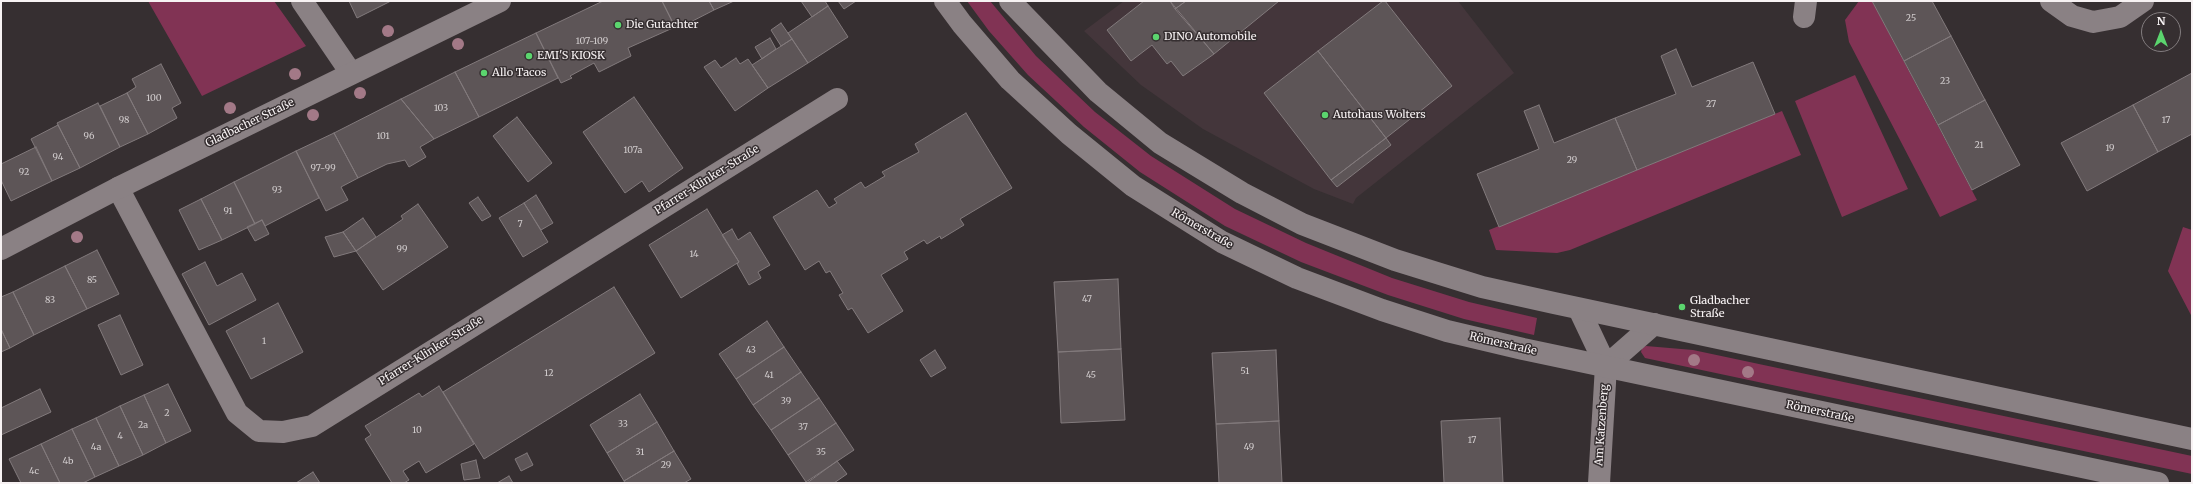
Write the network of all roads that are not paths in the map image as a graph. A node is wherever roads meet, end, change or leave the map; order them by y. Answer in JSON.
{"nodes":[{"id":1,"x":302,"y":1,"type":"edge"},
{"id":2,"x":500,"y":1,"type":"edge"},
{"id":3,"x":945,"y":1,"type":"edge"},
{"id":4,"x":1010,"y":1,"type":"edge"},
{"id":5,"x":2051,"y":1,"type":"edge"},
{"id":6,"x":2143,"y":1,"type":"edge"},
{"id":7,"x":352,"y":73,"type":"junction"},
{"id":8,"x":837,"y":99,"type":"dead end"},
{"id":9,"x":118,"y":188,"type":"junction"},
{"id":10,"x":1,"y":249,"type":"edge"},
{"id":11,"x":1579,"y":309,"type":"junction"},
{"id":12,"x":1654,"y":324,"type":"junction"},
{"id":13,"x":1606,"y":366,"type":"junction"},
{"id":14,"x":2192,"y":439,"type":"edge"},
{"id":15,"x":1599,"y":483,"type":"edge"},
{"id":16,"x":2158,"y":483,"type":"edge"}],
"edges":[{"from":1,"to":7,"type":"main road"},
{"from":2,"to":7,"type":"main road","name":"Gladbacher Straße"},
{"from":3,"to":13,"type":"main road","name":"Römerstraße"},
{"from":4,"to":11,"type":"main road"},
{"from":5,"to":6,"type":"main road"},
{"from":7,"to":9,"type":"main road","name":"Gladbacher Straße"},
{"from":8,"to":9,"type":"main road","name":"Pfarrer-Klinker-Straße"},
{"from":9,"to":10,"type":"main road","name":"Gladbacher Straße"},
{"from":11,"to":12,"type":"main road"},
{"from":11,"to":13,"type":"main road","name":"Am Katzenberg"},
{"from":12,"to":13,"type":"main road"},
{"from":12,"to":14,"type":"main road"},
{"from":13,"to":15,"type":"main road","name":"Am Katzenberg"},
{"from":13,"to":16,"type":"main road","name":"Römerstraße"}]}
